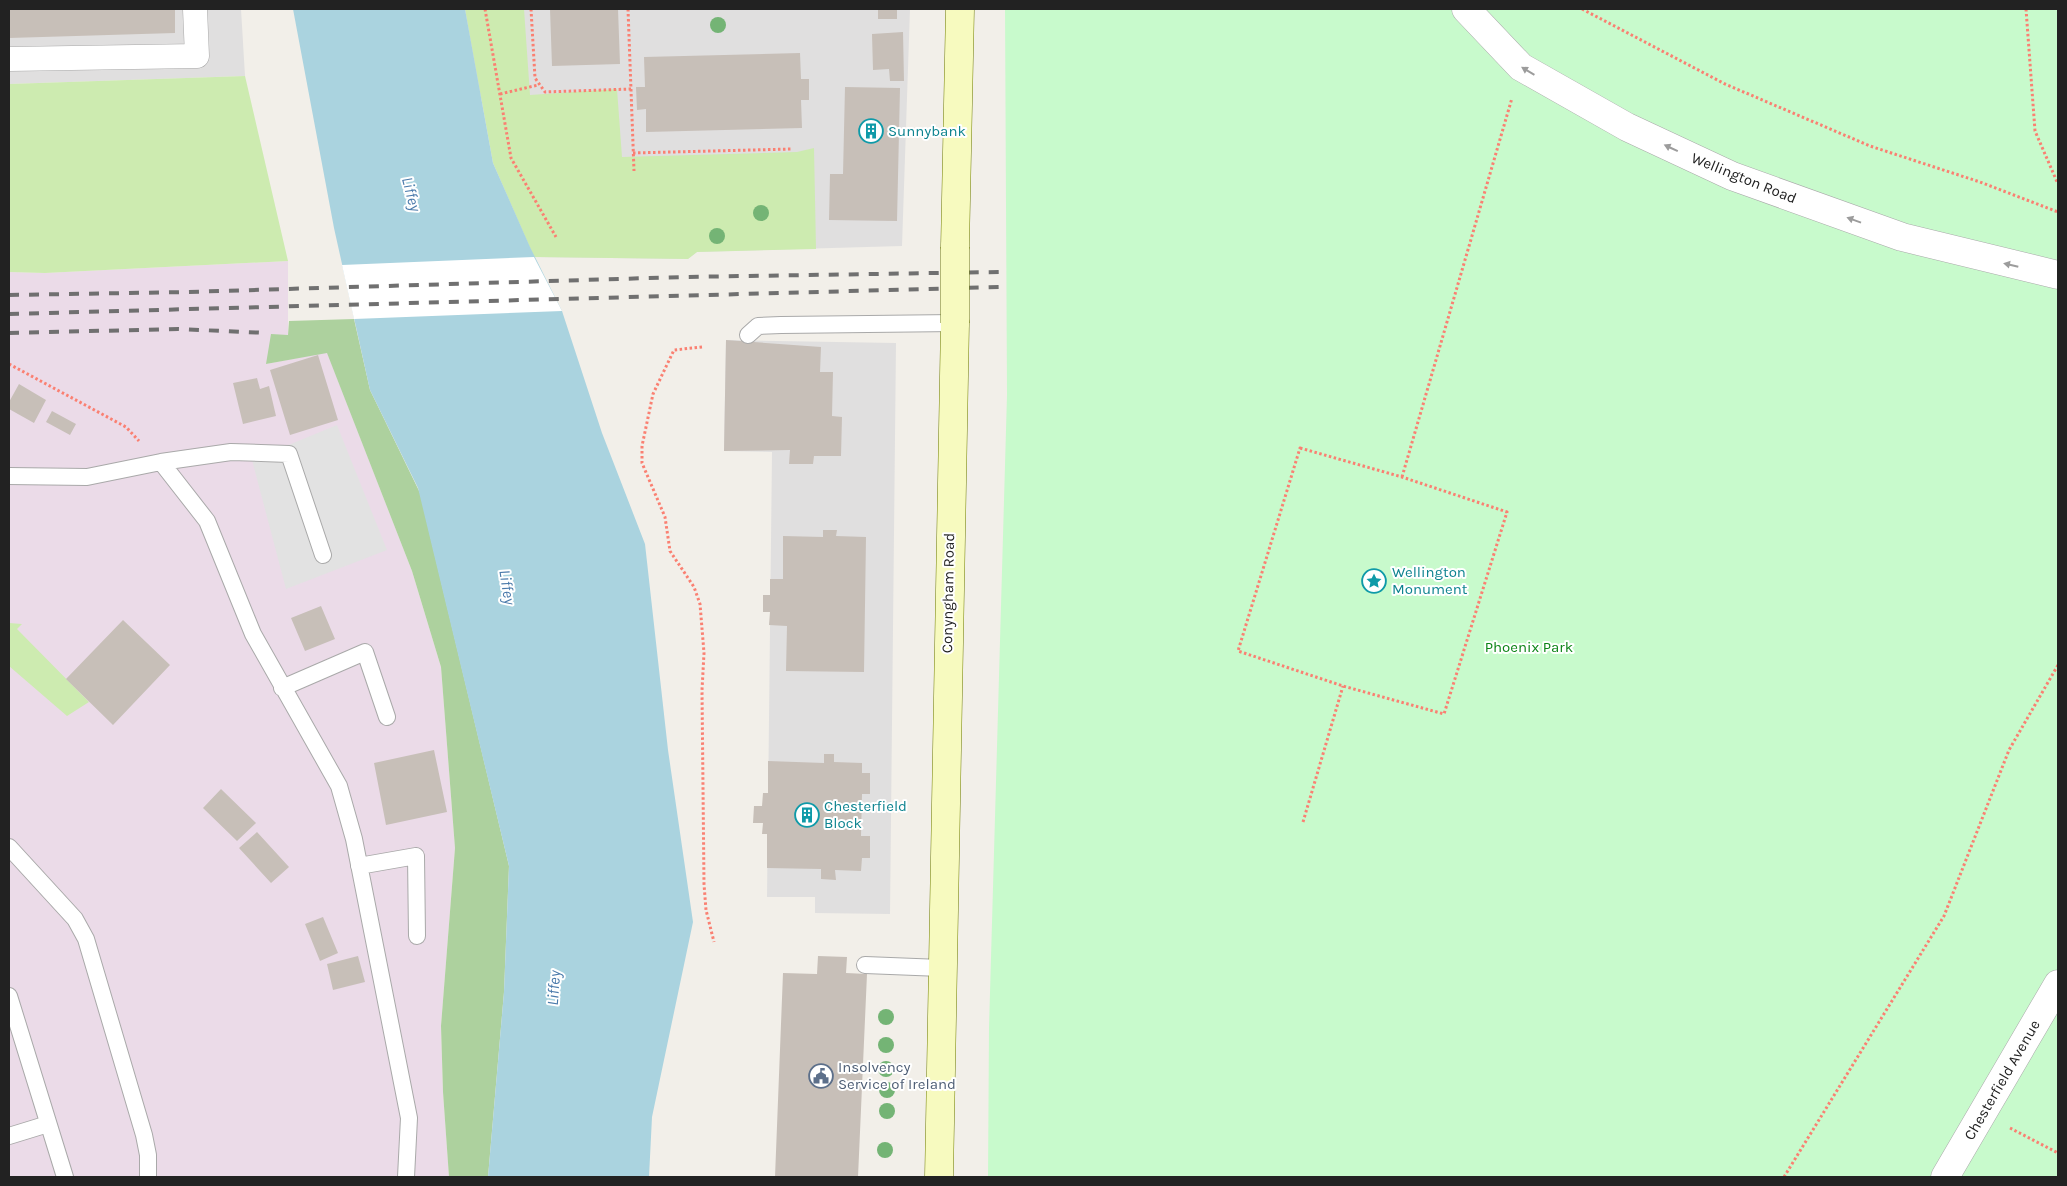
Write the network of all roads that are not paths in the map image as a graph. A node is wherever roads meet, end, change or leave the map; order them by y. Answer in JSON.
{"nodes":[{"id":1,"x":195,"y":9,"type":"edge"},
{"id":2,"x":960,"y":9,"type":"edge"},
{"id":3,"x":1466,"y":9,"type":"edge"},
{"id":4,"x":9,"y":59,"type":"edge"},
{"id":5,"x":2058,"y":275,"type":"edge"},
{"id":6,"x":954,"y":323,"type":"junction"},
{"id":7,"x":748,"y":335,"type":"dead end"},
{"id":8,"x":161,"y":462,"type":"junction"},
{"id":9,"x":9,"y":476,"type":"edge"},
{"id":10,"x":324,"y":555,"type":"dead end"},
{"id":11,"x":282,"y":688,"type":"junction"},
{"id":12,"x":388,"y":717,"type":"dead end"},
{"id":13,"x":9,"y":847,"type":"edge"},
{"id":14,"x":359,"y":866,"type":"junction"},
{"id":15,"x":417,"y":936,"type":"dead end"},
{"id":16,"x":864,"y":965,"type":"dead end"},
{"id":17,"x":941,"y":968,"type":"junction"},
{"id":18,"x":2058,"y":984,"type":"edge"},
{"id":19,"x":9,"y":996,"type":"edge"},
{"id":20,"x":48,"y":1124,"type":"junction"},
{"id":21,"x":9,"y":1136,"type":"edge"},
{"id":22,"x":65,"y":1177,"type":"edge"},
{"id":23,"x":148,"y":1177,"type":"edge"},
{"id":24,"x":406,"y":1177,"type":"edge"},
{"id":25,"x":939,"y":1177,"type":"edge"},
{"id":26,"x":1945,"y":1177,"type":"edge"}],
"edges":[{"from":1,"to":4,"type":"street"},
{"from":2,"to":6,"type":"main road","name":"Conyngham Road","bridge":true},
{"from":5,"to":3,"type":"street","name":"Wellington Road","one_way":true},
{"from":6,"to":7,"type":"lane"},
{"from":6,"to":17,"type":"main road","name":"Conyngham Road"},
{"from":8,"to":9,"type":"lane"},
{"from":8,"to":10,"type":"lane"},
{"from":8,"to":11,"type":"lane"},
{"from":11,"to":12,"type":"lane"},
{"from":11,"to":14,"type":"lane"},
{"from":13,"to":23,"type":"lane"},
{"from":14,"to":15,"type":"lane"},
{"from":14,"to":24,"type":"lane"},
{"from":16,"to":17,"type":"lane"},
{"from":17,"to":25,"type":"main road","name":"Conyngham Road"},
{"from":18,"to":26,"type":"street","name":"Chesterfield Avenue"},
{"from":19,"to":20,"type":"lane"},
{"from":20,"to":21,"type":"lane"},
{"from":20,"to":22,"type":"lane"}]}
